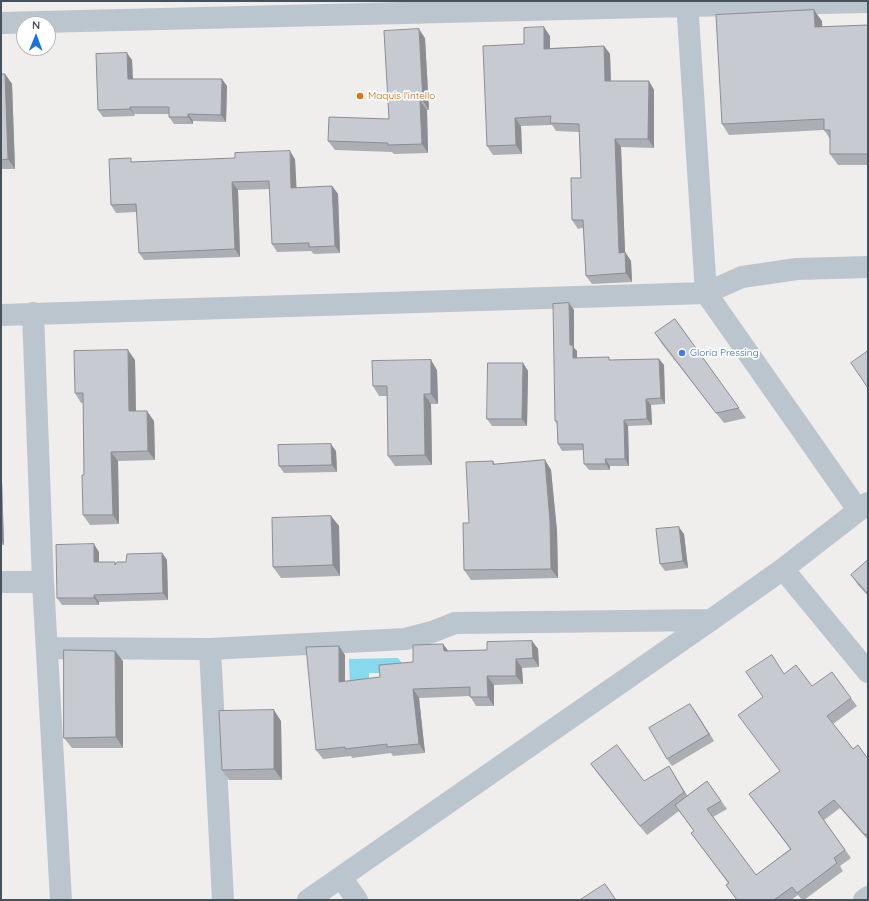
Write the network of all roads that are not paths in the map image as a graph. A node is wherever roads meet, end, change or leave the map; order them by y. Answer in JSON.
{"nodes":[{"id":1,"x":868,"y":2,"type":"edge"},
{"id":2,"x":687,"y":3,"type":"edge"},
{"id":3,"x":1,"y":23,"type":"edge"},
{"id":4,"x":868,"y":268,"type":"edge"},
{"id":5,"x":706,"y":293,"type":"junction"},
{"id":6,"x":33,"y":313,"type":"junction"},
{"id":7,"x":1,"y":315,"type":"edge"},
{"id":8,"x":863,"y":506,"type":"edge"},
{"id":9,"x":783,"y":569,"type":"junction"},
{"id":10,"x":1,"y":582,"type":"edge"},
{"id":11,"x":43,"y":582,"type":"junction"},
{"id":12,"x":711,"y":620,"type":"junction"},
{"id":13,"x":48,"y":648,"type":"junction"},
{"id":14,"x":210,"y":649,"type":"junction"},
{"id":15,"x":868,"y":672,"type":"edge"},
{"id":16,"x":341,"y":877,"type":"junction"},
{"id":17,"x":868,"y":897,"type":"edge"},
{"id":18,"x":61,"y":900,"type":"edge"},
{"id":19,"x":224,"y":900,"type":"edge"},
{"id":20,"x":308,"y":900,"type":"edge"},
{"id":21,"x":357,"y":900,"type":"edge"},
{"id":22,"x":864,"y":900,"type":"edge"}],
"edges":[{"from":1,"to":2,"type":"street"},
{"from":2,"to":3,"type":"street"},
{"from":2,"to":5,"type":"street"},
{"from":4,"to":5,"type":"street"},
{"from":5,"to":6,"type":"street"},
{"from":5,"to":8,"type":"street"},
{"from":6,"to":7,"type":"street"},
{"from":6,"to":11,"type":"street"},
{"from":8,"to":9,"type":"street"},
{"from":9,"to":12,"type":"street"},
{"from":9,"to":15,"type":"street"},
{"from":10,"to":11,"type":"street"},
{"from":11,"to":13,"type":"street"},
{"from":12,"to":14,"type":"street"},
{"from":12,"to":16,"type":"street"},
{"from":13,"to":14,"type":"street"},
{"from":13,"to":18,"type":"street"},
{"from":14,"to":19,"type":"street"},
{"from":16,"to":20,"type":"street"},
{"from":16,"to":21,"type":"street"},
{"from":17,"to":22,"type":"street"}]}
